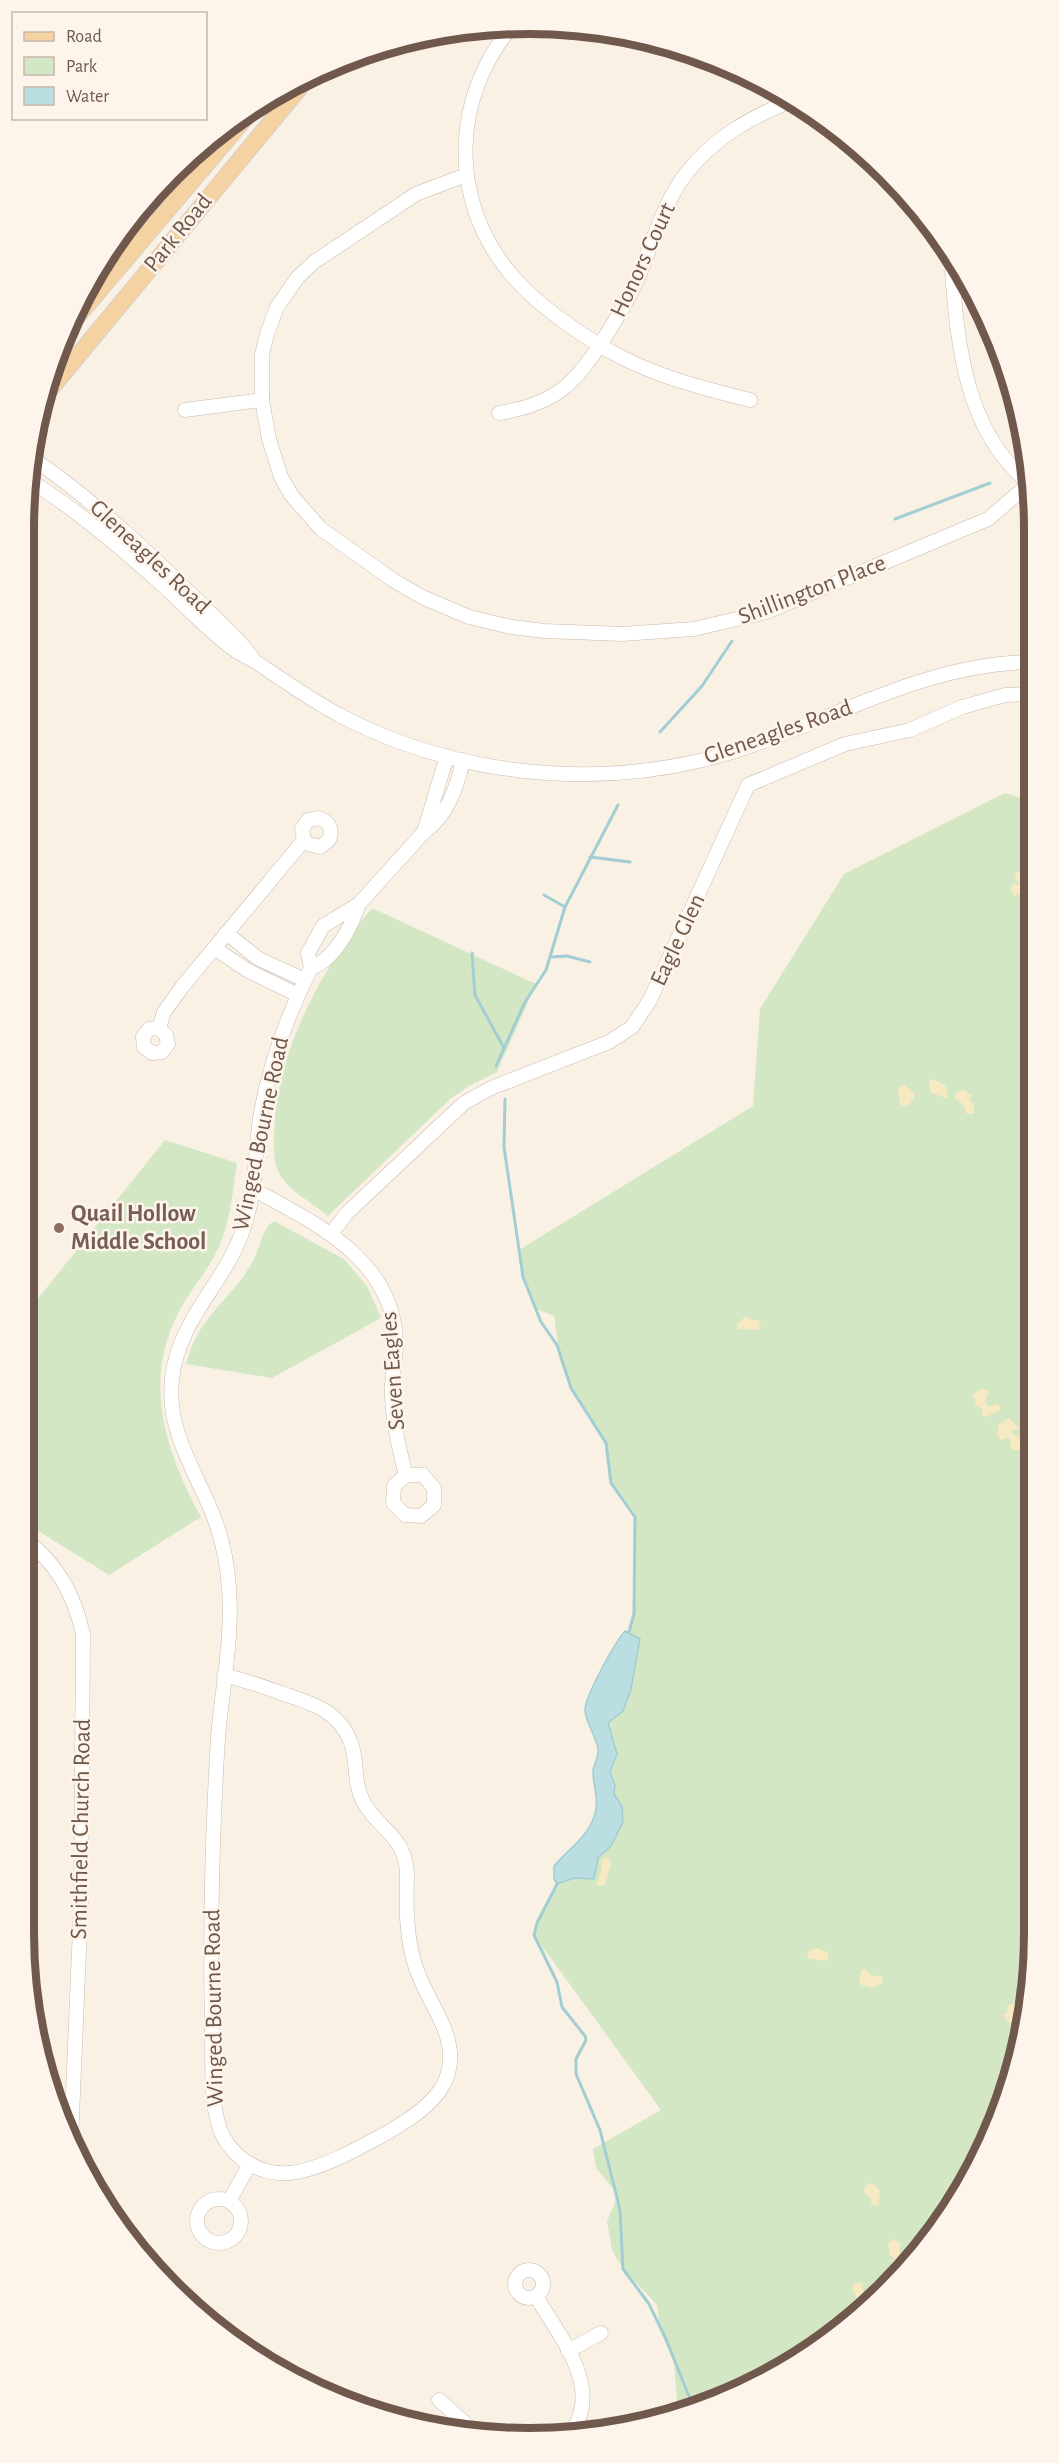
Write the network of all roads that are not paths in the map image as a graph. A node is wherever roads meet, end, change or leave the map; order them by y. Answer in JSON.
{"nodes":[{"id":1,"x":505,"y":35,"type":"edge"},
{"id":2,"x":294,"y":95,"type":"edge"},
{"id":3,"x":783,"y":104,"type":"edge"},
{"id":4,"x":226,"y":139,"type":"edge"},
{"id":5,"x":466,"y":175,"type":"junction"},
{"id":6,"x":112,"y":264,"type":"edge"},
{"id":7,"x":952,"y":272,"type":"edge"},
{"id":8,"x":600,"y":345,"type":"junction"},
{"id":9,"x":58,"y":378,"type":"edge"},
{"id":10,"x":262,"y":400,"type":"junction"},
{"id":11,"x":750,"y":400,"type":"dead end"},
{"id":12,"x":185,"y":410,"type":"dead end"},
{"id":13,"x":499,"y":413,"type":"dead end"},
{"id":14,"x":39,"y":463,"type":"edge"},
{"id":15,"x":1021,"y":475,"type":"edge"},
{"id":16,"x":37,"y":486,"type":"edge"},
{"id":17,"x":1023,"y":492,"type":"edge"},
{"id":18,"x":257,"y":663,"type":"junction"},
{"id":19,"x":1024,"y":663,"type":"edge"},
{"id":20,"x":1024,"y":694,"type":"edge"},
{"id":21,"x":447,"y":756,"type":"junction"},
{"id":22,"x":463,"y":760,"type":"junction"},
{"id":23,"x":424,"y":832,"type":"junction"},
{"id":24,"x":304,"y":840,"type":"dead end"},
{"id":25,"x":358,"y":904,"type":"junction"},
{"id":26,"x":226,"y":933,"type":"junction"},
{"id":27,"x":214,"y":948,"type":"junction"},
{"id":28,"x":308,"y":974,"type":"junction"},
{"id":29,"x":298,"y":995,"type":"junction"},
{"id":30,"x":159,"y":1028,"type":"dead end"},
{"id":31,"x":253,"y":1189,"type":"junction"},
{"id":32,"x":331,"y":1234,"type":"junction"},
{"id":33,"x":406,"y":1475,"type":"dead end"},
{"id":34,"x":34,"y":1547,"type":"edge"},
{"id":35,"x":224,"y":1675,"type":"junction"},
{"id":36,"x":71,"y":2120,"type":"edge"},
{"id":37,"x":250,"y":2164,"type":"junction"},
{"id":38,"x":229,"y":2201,"type":"dead end"},
{"id":39,"x":536,"y":2296,"type":"dead end"},
{"id":40,"x":601,"y":2333,"type":"dead end"},
{"id":41,"x":568,"y":2350,"type":"junction"},
{"id":42,"x":439,"y":2400,"type":"dead end"},
{"id":43,"x":466,"y":2424,"type":"edge"},
{"id":44,"x":575,"y":2426,"type":"edge"}],
"edges":[{"from":1,"to":5,"type":"street"},
{"from":2,"to":9,"type":"main road","name":"Park Road"},
{"from":3,"to":8,"type":"street","name":"Honors Court"},
{"from":4,"to":6,"type":"main road","name":"Park Road"},
{"from":5,"to":8,"type":"street"},
{"from":5,"to":10,"type":"street","name":"Shillington Place"},
{"from":7,"to":15,"type":"street"},
{"from":8,"to":11,"type":"street"},
{"from":8,"to":13,"type":"street","name":"Honors Court"},
{"from":10,"to":12,"type":"street"},
{"from":10,"to":17,"type":"street","name":"Shillington Place"},
{"from":14,"to":18,"type":"street","name":"Gleneagles Road"},
{"from":16,"to":18,"type":"street","name":"Gleneagles Road"},
{"from":18,"to":21,"type":"street","name":"Gleneagles Road"},
{"from":19,"to":22,"type":"street","name":"Gleneagles Road"},
{"from":20,"to":32,"type":"street","name":"Eagle Glen"},
{"from":21,"to":22,"type":"street","name":"Gleneagles Road"},
{"from":21,"to":23,"type":"street","name":"Winged Bourne Road"},
{"from":22,"to":23,"type":"street","name":"Winged Bourne Road"},
{"from":23,"to":25,"type":"street","name":"Winged Bourne Road"},
{"from":24,"to":26,"type":"street"},
{"from":25,"to":28,"type":"street","name":"Winged Bourne Road"},
{"from":25,"to":28,"type":"street","name":"Winged Bourne Road"},
{"from":26,"to":27,"type":"street"},
{"from":26,"to":28,"type":"street"},
{"from":27,"to":29,"type":"street"},
{"from":27,"to":30,"type":"street"},
{"from":28,"to":29,"type":"street","name":"Winged Bourne Road"},
{"from":29,"to":31,"type":"street","name":"Winged Bourne Road"},
{"from":31,"to":32,"type":"street","name":"Seven Eagles"},
{"from":31,"to":35,"type":"street","name":"Winged Bourne Road"},
{"from":32,"to":33,"type":"street","name":"Seven Eagles"},
{"from":34,"to":36,"type":"street","name":"Smithfield Church Road"},
{"from":35,"to":37,"type":"street","name":"Winged Bourne Road"},
{"from":35,"to":37,"type":"street","name":"Winged Bourne Road"},
{"from":37,"to":38,"type":"street"},
{"from":39,"to":41,"type":"street"},
{"from":40,"to":41,"type":"street"},
{"from":41,"to":44,"type":"street"},
{"from":42,"to":43,"type":"street"}]}
